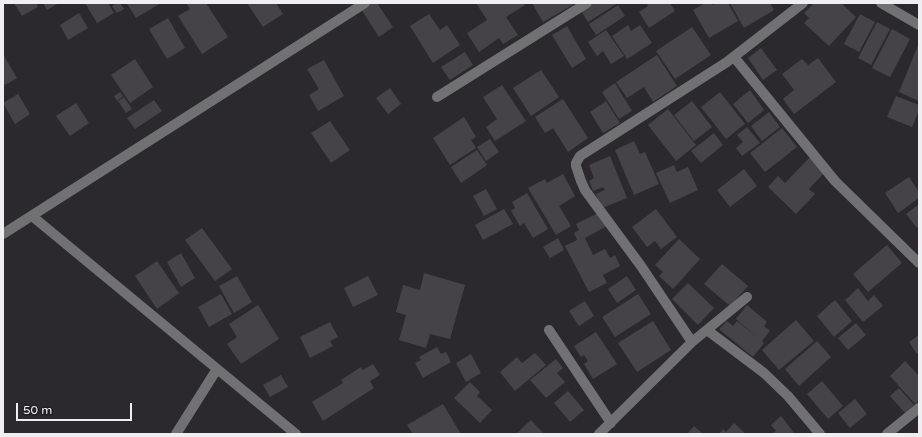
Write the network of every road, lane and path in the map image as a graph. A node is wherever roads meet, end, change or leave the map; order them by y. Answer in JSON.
{"nodes":[{"id":1,"x":365,"y":3,"type":"edge"},
{"id":2,"x":587,"y":3,"type":"edge"},
{"id":3,"x":803,"y":3,"type":"edge"},
{"id":4,"x":880,"y":3,"type":"edge"},
{"id":5,"x":918,"y":23,"type":"edge"},
{"id":6,"x":734,"y":57,"type":"junction"},
{"id":7,"x":437,"y":97,"type":"dead end"},
{"id":8,"x":32,"y":216,"type":"junction"},
{"id":9,"x":3,"y":234,"type":"edge"},
{"id":10,"x":919,"y":263,"type":"edge"},
{"id":11,"x":747,"y":297,"type":"dead end"},
{"id":12,"x":549,"y":330,"type":"dead end"},
{"id":13,"x":706,"y":330,"type":"junction"},
{"id":14,"x":692,"y":342,"type":"junction"},
{"id":15,"x":217,"y":369,"type":"junction"},
{"id":16,"x":919,"y":408,"type":"edge"},
{"id":17,"x":610,"y":422,"type":"junction"},
{"id":18,"x":176,"y":434,"type":"edge"},
{"id":19,"x":296,"y":434,"type":"edge"},
{"id":20,"x":599,"y":434,"type":"edge"},
{"id":21,"x":820,"y":434,"type":"edge"},
{"id":22,"x":887,"y":434,"type":"edge"}],
"edges":[{"from":1,"to":8,"type":"street"},
{"from":2,"to":7,"type":"street"},
{"from":3,"to":6,"type":"street"},
{"from":4,"to":5,"type":"street"},
{"from":6,"to":10,"type":"street"},
{"from":6,"to":14,"type":"street"},
{"from":8,"to":9,"type":"street"},
{"from":8,"to":15,"type":"street"},
{"from":11,"to":13,"type":"street"},
{"from":12,"to":17,"type":"street"},
{"from":13,"to":14,"type":"street"},
{"from":13,"to":21,"type":"street"},
{"from":14,"to":17,"type":"street"},
{"from":15,"to":18,"type":"street"},
{"from":15,"to":19,"type":"street"},
{"from":16,"to":22,"type":"street"},
{"from":17,"to":20,"type":"street"}]}
